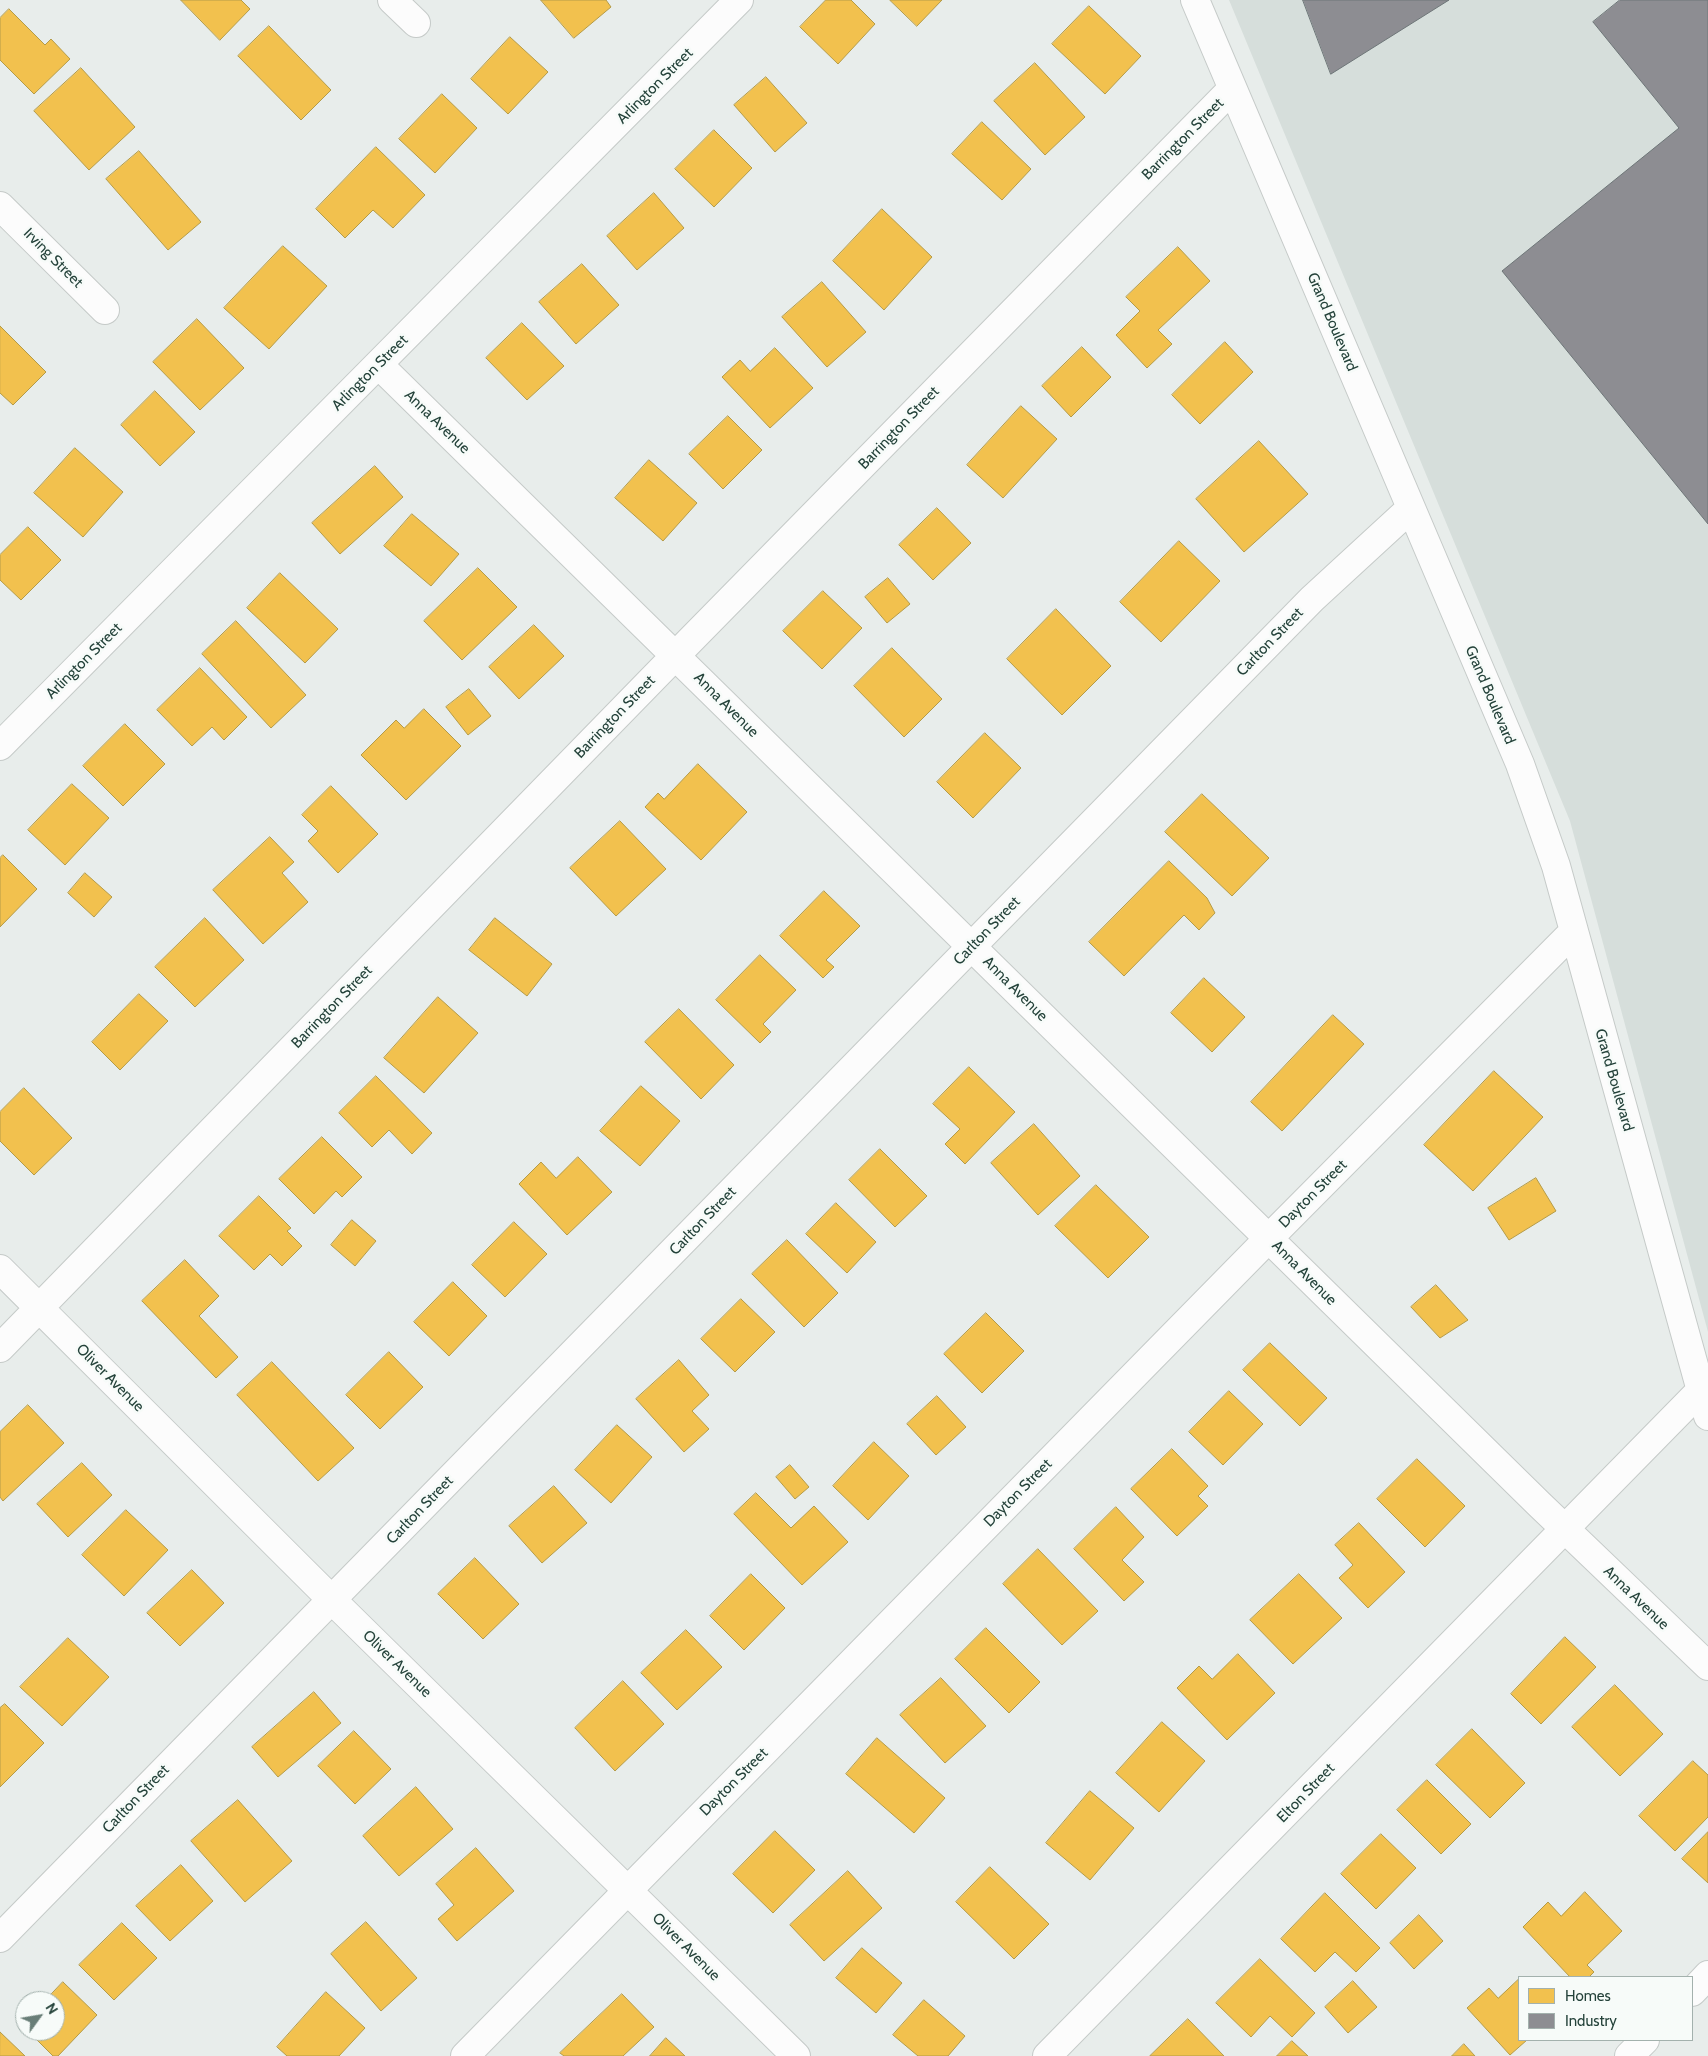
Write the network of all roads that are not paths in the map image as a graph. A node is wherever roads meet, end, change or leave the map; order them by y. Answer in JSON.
{"nodes":[{"id":1,"x":392,"y":0,"type":"edge"},
{"id":2,"x":739,"y":0,"type":"edge"},
{"id":3,"x":1195,"y":0,"type":"edge"},
{"id":4,"x":416,"y":23,"type":"dead end"},
{"id":5,"x":1232,"y":89,"type":"junction"},
{"id":6,"x":0,"y":206,"type":"edge"},
{"id":7,"x":105,"y":310,"type":"dead end"},
{"id":8,"x":379,"y":365,"type":"junction"},
{"id":9,"x":1411,"y":508,"type":"junction"},
{"id":10,"x":676,"y":655,"type":"junction"},
{"id":11,"x":0,"y":746,"type":"edge"},
{"id":12,"x":1573,"y":932,"type":"junction"},
{"id":13,"x":972,"y":946,"type":"junction"},
{"id":14,"x":1269,"y":1238,"type":"junction"},
{"id":15,"x":0,"y":1269,"type":"edge"},
{"id":16,"x":40,"y":1307,"type":"junction"},
{"id":17,"x":0,"y":1348,"type":"edge"},
{"id":18,"x":1701,"y":1390,"type":"junction"},
{"id":19,"x":1708,"y":1416,"type":"edge"},
{"id":20,"x":1565,"y":1529,"type":"junction"},
{"id":21,"x":332,"y":1600,"type":"junction"},
{"id":22,"x":1708,"y":1666,"type":"edge"},
{"id":23,"x":628,"y":1890,"type":"junction"},
{"id":24,"x":0,"y":1938,"type":"edge"},
{"id":25,"x":1708,"y":1975,"type":"edge"},
{"id":26,"x":1693,"y":1991,"type":"edge"},
{"id":27,"x":1644,"y":2041,"type":"edge"},
{"id":28,"x":465,"y":2056,"type":"edge"},
{"id":29,"x":796,"y":2056,"type":"edge"},
{"id":30,"x":1048,"y":2056,"type":"edge"},
{"id":31,"x":1629,"y":2056,"type":"edge"}],
"edges":[{"from":1,"to":4,"type":"street"},
{"from":2,"to":8,"type":"street","name":"Arlington Street"},
{"from":3,"to":5,"type":"street","name":"Grand Boulevard"},
{"from":5,"to":9,"type":"street","name":"Grand Boulevard"},
{"from":5,"to":10,"type":"street","name":"Barrington Street"},
{"from":6,"to":7,"type":"street","name":"Irving Street"},
{"from":8,"to":10,"type":"street","name":"Anna Avenue"},
{"from":8,"to":11,"type":"street","name":"Arlington Street"},
{"from":9,"to":12,"type":"street","name":"Grand Boulevard"},
{"from":9,"to":13,"type":"street","name":"Carlton Street"},
{"from":10,"to":13,"type":"street","name":"Anna Avenue"},
{"from":10,"to":16,"type":"street","name":"Barrington Street"},
{"from":12,"to":14,"type":"street","name":"Dayton Street"},
{"from":12,"to":18,"type":"street","name":"Grand Boulevard"},
{"from":13,"to":14,"type":"street","name":"Anna Avenue"},
{"from":13,"to":21,"type":"street","name":"Carlton Street"},
{"from":14,"to":20,"type":"street","name":"Anna Avenue"},
{"from":14,"to":23,"type":"street","name":"Dayton Street"},
{"from":15,"to":16,"type":"street","name":"Oliver Avenue"},
{"from":16,"to":17,"type":"street","name":"Barrington Street"},
{"from":16,"to":21,"type":"street","name":"Oliver Avenue"},
{"from":18,"to":19,"type":"street","name":"Grand Boulevard"},
{"from":18,"to":20,"type":"street"},
{"from":20,"to":22,"type":"street","name":"Anna Avenue"},
{"from":20,"to":30,"type":"street","name":"Elton Street"},
{"from":21,"to":23,"type":"street","name":"Oliver Avenue"},
{"from":21,"to":24,"type":"street","name":"Carlton Street"},
{"from":23,"to":28,"type":"street","name":"Dayton Street"},
{"from":23,"to":29,"type":"street","name":"Oliver Avenue"},
{"from":25,"to":26,"type":"street"},
{"from":27,"to":31,"type":"street"}]}
